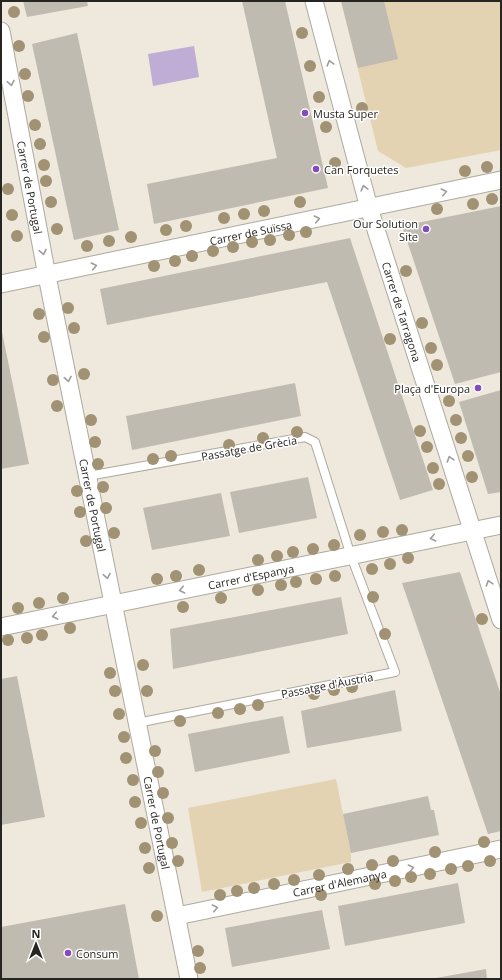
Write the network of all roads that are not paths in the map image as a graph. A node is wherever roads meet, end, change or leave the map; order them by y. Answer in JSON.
{"nodes":[{"id":1,"x":314,"y":1,"type":"edge"},
{"id":2,"x":1,"y":31,"type":"edge"},
{"id":3,"x":501,"y":180,"type":"edge"},
{"id":4,"x":369,"y":208,"type":"junction"},
{"id":5,"x":47,"y":276,"type":"junction"},
{"id":6,"x":1,"y":284,"type":"edge"},
{"id":7,"x":88,"y":476,"type":"junction"},
{"id":8,"x":501,"y":525,"type":"edge"},
{"id":9,"x":471,"y":531,"type":"junction"},
{"id":10,"x":351,"y":556,"type":"junction"},
{"id":11,"x":113,"y":605,"type":"junction"},
{"id":12,"x":501,"y":620,"type":"edge"},
{"id":13,"x":1,"y":627,"type":"edge"},
{"id":14,"x":137,"y":723,"type":"junction"},
{"id":15,"x":501,"y":849,"type":"edge"},
{"id":16,"x":177,"y":916,"type":"junction"},
{"id":17,"x":189,"y":979,"type":"edge"}],
"edges":[{"from":4,"to":1,"type":"street","name":"Carrer de Tarragona","one_way":true},
{"from":2,"to":5,"type":"street","name":"Carrer de Portugal","one_way":true},
{"from":4,"to":3,"type":"street","name":"Carrer de Suïssa","one_way":true},
{"from":5,"to":4,"type":"street","name":"Carrer de Suïssa","one_way":true},
{"from":9,"to":4,"type":"street","name":"Carrer de Tarragona","one_way":true},
{"from":5,"to":6,"type":"street","name":"Carrer de Suïssa"},
{"from":5,"to":7,"type":"street","name":"Carrer de Portugal","one_way":true},
{"from":7,"to":10,"type":"lane","name":"Passatge de Grècia"},
{"from":7,"to":11,"type":"street","name":"Carrer de Portugal","one_way":true},
{"from":8,"to":9,"type":"street","name":"Carrer d'Espanya"},
{"from":9,"to":10,"type":"street","name":"Carrer d'Espanya","one_way":true},
{"from":12,"to":9,"type":"street","name":"Carrer de Tarragona","one_way":true},
{"from":10,"to":11,"type":"street","name":"Carrer d'Espanya","one_way":true},
{"from":10,"to":14,"type":"lane","name":"Passatge d'Àustria"},
{"from":11,"to":13,"type":"street","name":"Carrer d'Espanya","one_way":true},
{"from":11,"to":14,"type":"street","name":"Carrer de Portugal"},
{"from":14,"to":16,"type":"street","name":"Carrer de Portugal"},
{"from":16,"to":15,"type":"street","name":"Carrer d'Alemanya","one_way":true},
{"from":16,"to":17,"type":"street","name":"Carrer de Portugal"}]}
